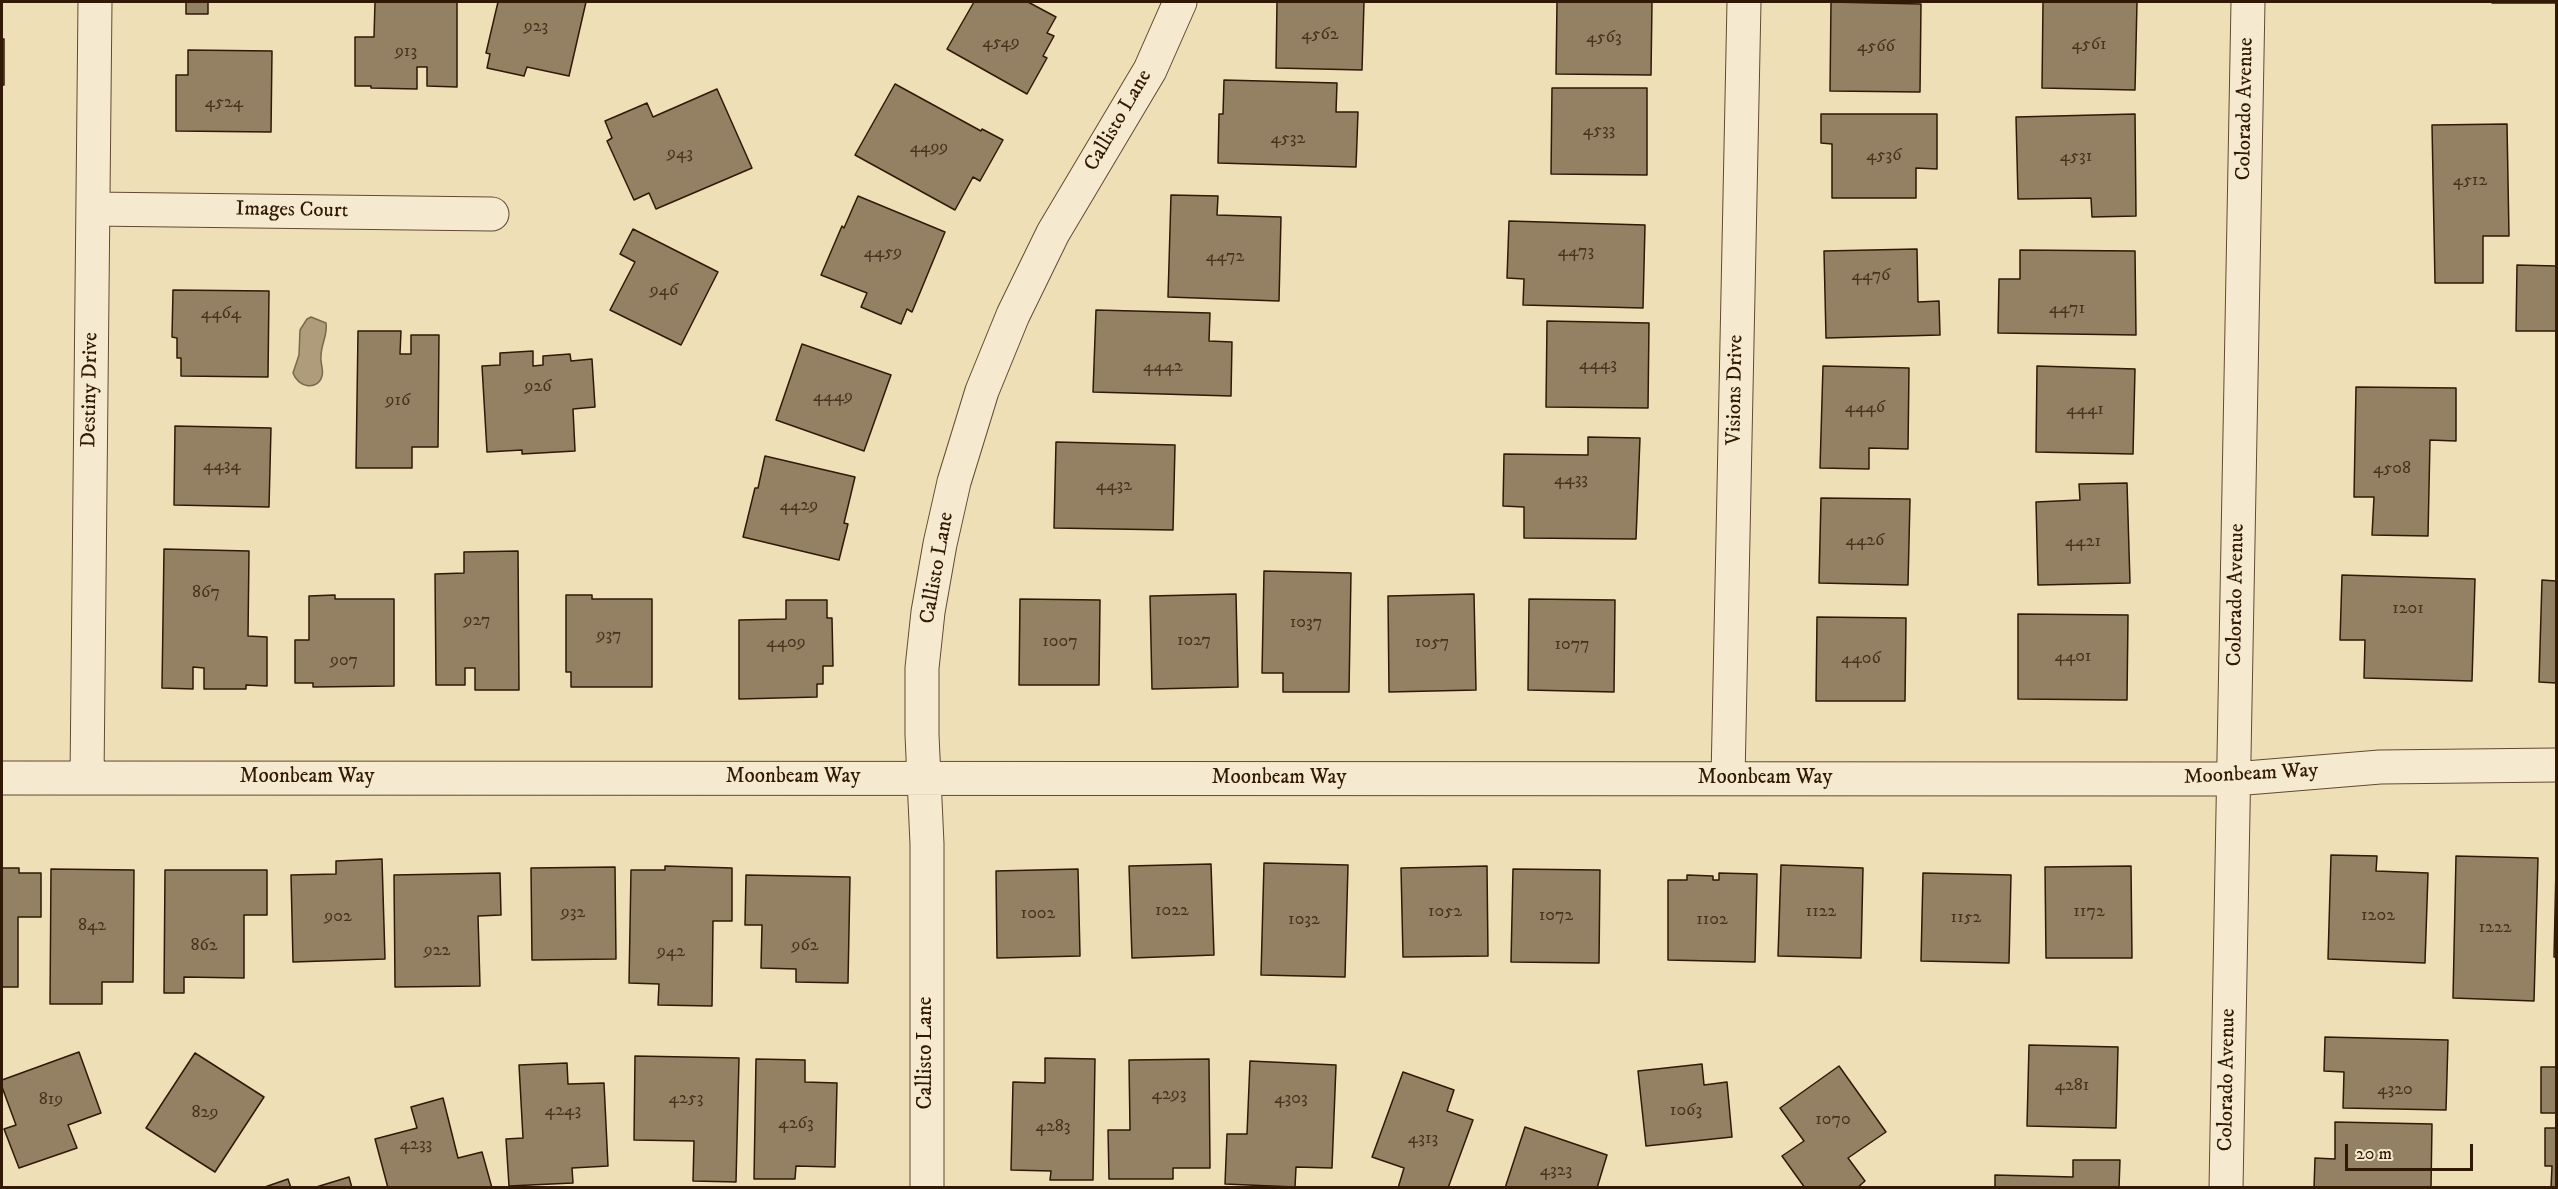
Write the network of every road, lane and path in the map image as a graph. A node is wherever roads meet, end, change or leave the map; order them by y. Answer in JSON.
{"nodes":[{"id":1,"x":95,"y":2,"type":"edge"},
{"id":2,"x":1180,"y":2,"type":"edge"},
{"id":3,"x":1744,"y":2,"type":"edge"},
{"id":4,"x":2248,"y":2,"type":"edge"},
{"id":5,"x":93,"y":209,"type":"junction"},
{"id":6,"x":492,"y":214,"type":"dead end"},
{"id":7,"x":2556,"y":765,"type":"edge"},
{"id":8,"x":2,"y":778,"type":"edge"},
{"id":9,"x":87,"y":778,"type":"junction"},
{"id":10,"x":924,"y":778,"type":"junction"},
{"id":11,"x":1728,"y":779,"type":"junction"},
{"id":12,"x":2234,"y":779,"type":"junction"},
{"id":13,"x":927,"y":1188,"type":"edge"},
{"id":14,"x":2226,"y":1188,"type":"edge"}],
"edges":[{"from":1,"to":5,"type":"street","name":"Destiny Drive"},
{"from":2,"to":10,"type":"street","name":"Callisto Lane"},
{"from":3,"to":11,"type":"street","name":"Visions Drive"},
{"from":4,"to":12,"type":"street","name":"Colorado Avenue"},
{"from":5,"to":6,"type":"street","name":"Images Court"},
{"from":5,"to":9,"type":"street","name":"Destiny Drive"},
{"from":7,"to":12,"type":"street","name":"Moonbeam Way"},
{"from":8,"to":9,"type":"street","name":"Moonbeam Way"},
{"from":9,"to":10,"type":"street","name":"Moonbeam Way"},
{"from":10,"to":11,"type":"street","name":"Moonbeam Way"},
{"from":10,"to":13,"type":"street","name":"Callisto Lane"},
{"from":11,"to":12,"type":"street","name":"Moonbeam Way"},
{"from":12,"to":14,"type":"street","name":"Colorado Avenue"}]}
